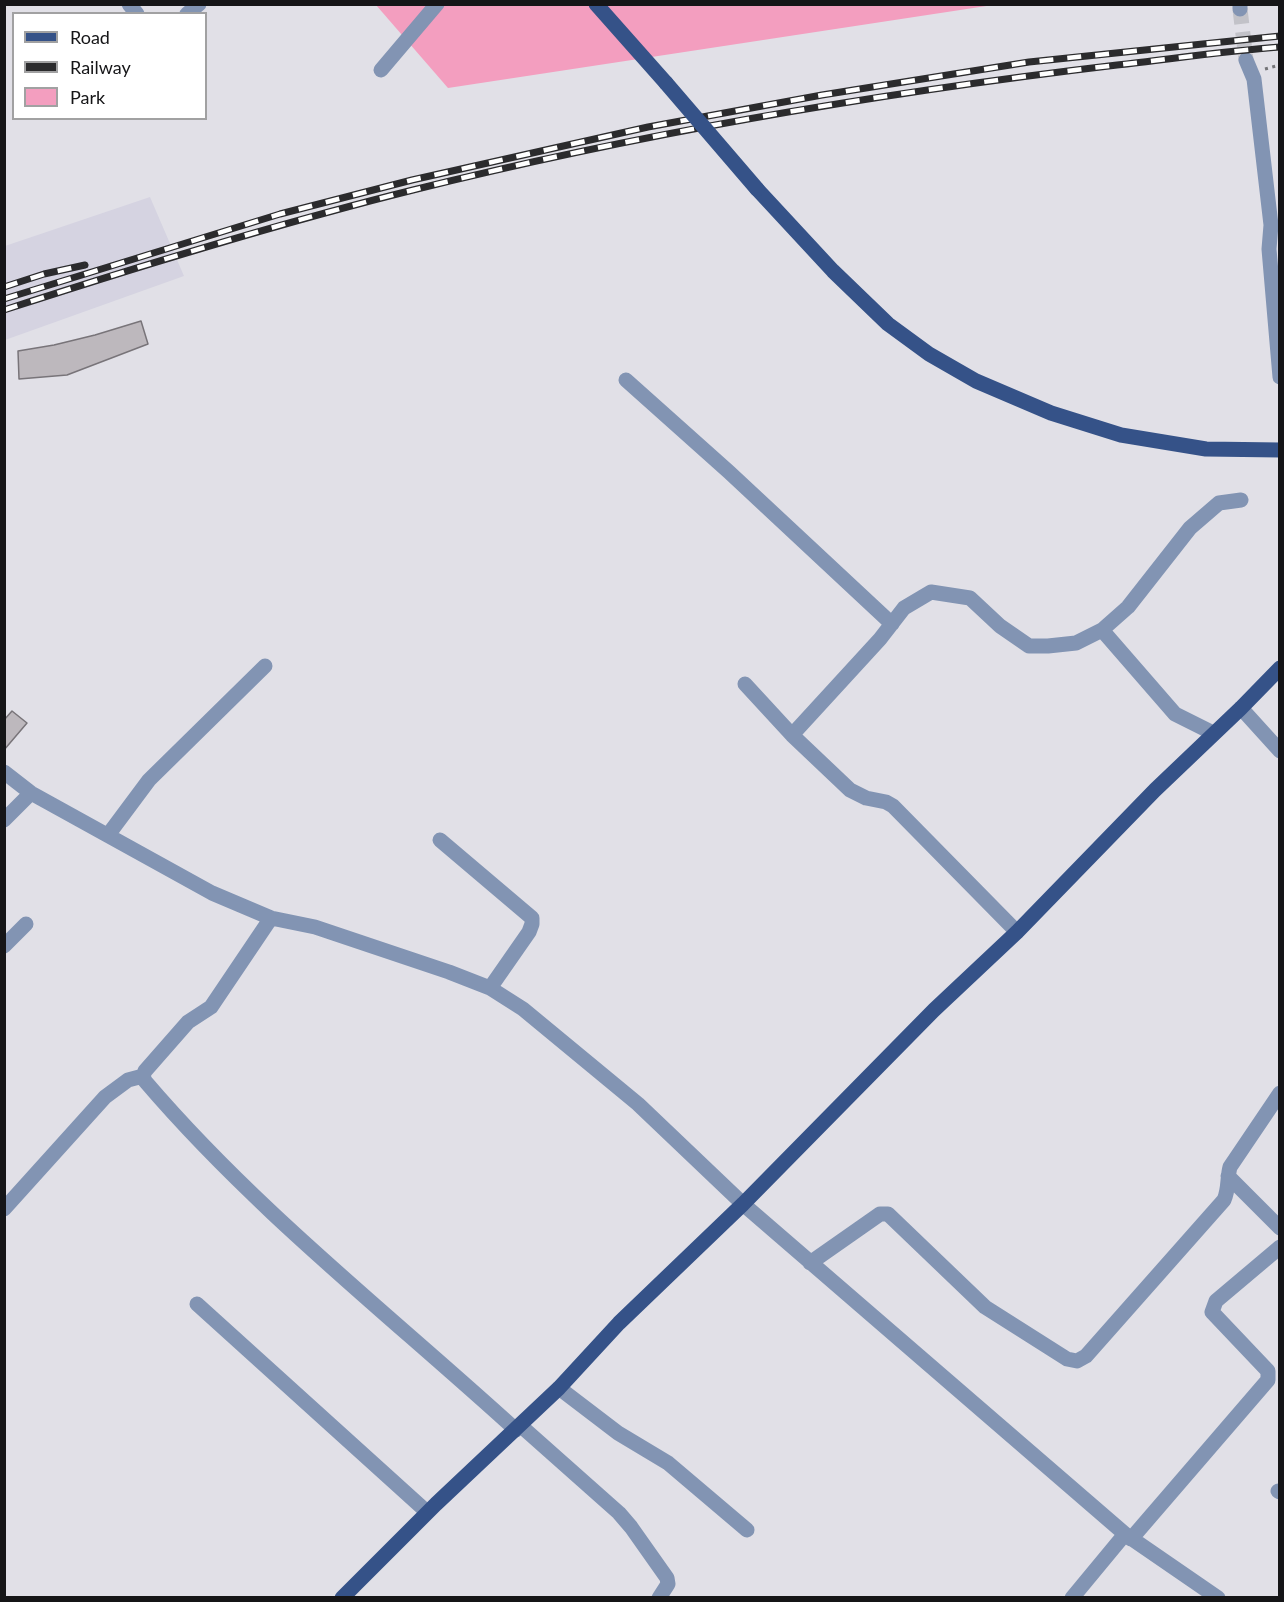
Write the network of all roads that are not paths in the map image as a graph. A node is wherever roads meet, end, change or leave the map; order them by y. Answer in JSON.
{"nodes":[{"id":1,"x":437,"y":4,"type":"edge"},
{"id":2,"x":596,"y":4,"type":"edge"},
{"id":3,"x":1246,"y":60,"type":"tunnel mouth"},
{"id":4,"x":381,"y":70,"type":"dead end"},
{"id":5,"x":1274,"y":248,"type":"edge"},
{"id":6,"x":1280,"y":377,"type":"edge"},
{"id":7,"x":626,"y":380,"type":"dead end"},
{"id":8,"x":1280,"y":450,"type":"edge"},
{"id":9,"x":1241,"y":500,"type":"dead end"},
{"id":10,"x":892,"y":624,"type":"junction"},
{"id":11,"x":1102,"y":630,"type":"junction"},
{"id":12,"x":265,"y":666,"type":"dead end"},
{"id":13,"x":1280,"y":668,"type":"edge"},
{"id":14,"x":745,"y":684,"type":"dead end"},
{"id":15,"x":1241,"y":708,"type":"junction"},
{"id":16,"x":1213,"y":733,"type":"junction"},
{"id":17,"x":792,"y":735,"type":"junction"},
{"id":18,"x":1280,"y":752,"type":"edge"},
{"id":19,"x":4,"y":772,"type":"edge"},
{"id":20,"x":31,"y":793,"type":"junction"},
{"id":21,"x":4,"y":820,"type":"edge"},
{"id":22,"x":108,"y":835,"type":"junction"},
{"id":23,"x":440,"y":840,"type":"dead end"},
{"id":24,"x":271,"y":918,"type":"junction"},
{"id":25,"x":26,"y":924,"type":"dead end"},
{"id":26,"x":1017,"y":932,"type":"junction"},
{"id":27,"x":4,"y":946,"type":"edge"},
{"id":28,"x":490,"y":988,"type":"junction"},
{"id":29,"x":143,"y":1076,"type":"junction"},
{"id":30,"x":1280,"y":1093,"type":"edge"},
{"id":31,"x":1228,"y":1176,"type":"junction"},
{"id":32,"x":743,"y":1204,"type":"junction"},
{"id":33,"x":4,"y":1209,"type":"edge"},
{"id":34,"x":1280,"y":1228,"type":"edge"},
{"id":35,"x":1280,"y":1247,"type":"edge"},
{"id":36,"x":810,"y":1263,"type":"junction"},
{"id":37,"x":197,"y":1304,"type":"dead end"},
{"id":38,"x":559,"y":1388,"type":"junction"},
{"id":39,"x":519,"y":1428,"type":"junction"},
{"id":40,"x":427,"y":1512,"type":"junction"},
{"id":41,"x":747,"y":1530,"type":"dead end"},
{"id":42,"x":1128,"y":1536,"type":"junction"},
{"id":43,"x":342,"y":1598,"type":"edge"},
{"id":44,"x":659,"y":1598,"type":"edge"},
{"id":45,"x":1072,"y":1598,"type":"edge"},
{"id":46,"x":1218,"y":1598,"type":"edge"}],
"edges":[{"from":1,"to":4,"type":"street"},
{"from":2,"to":8,"type":"main road","bridge":true},
{"from":3,"to":5,"type":"street"},
{"from":5,"to":6,"type":"street"},
{"from":7,"to":10,"type":"street"},
{"from":9,"to":11,"type":"street"},
{"from":10,"to":11,"type":"street"},
{"from":10,"to":17,"type":"street"},
{"from":11,"to":16,"type":"street"},
{"from":12,"to":22,"type":"street"},
{"from":13,"to":15,"type":"main road"},
{"from":14,"to":17,"type":"street"},
{"from":15,"to":16,"type":"main road"},
{"from":15,"to":18,"type":"street"},
{"from":16,"to":26,"type":"main road"},
{"from":17,"to":26,"type":"street"},
{"from":19,"to":20,"type":"street"},
{"from":20,"to":21,"type":"street"},
{"from":20,"to":22,"type":"street"},
{"from":22,"to":24,"type":"street"},
{"from":23,"to":28,"type":"street"},
{"from":24,"to":28,"type":"street"},
{"from":24,"to":29,"type":"street"},
{"from":25,"to":27,"type":"street"},
{"from":26,"to":32,"type":"main road"},
{"from":28,"to":32,"type":"street"},
{"from":29,"to":33,"type":"street"},
{"from":29,"to":39,"type":"street"},
{"from":30,"to":31,"type":"street"},
{"from":31,"to":34,"type":"street"},
{"from":31,"to":36,"type":"street"},
{"from":32,"to":36,"type":"street"},
{"from":32,"to":38,"type":"main road"},
{"from":35,"to":42,"type":"street"},
{"from":36,"to":42,"type":"street"},
{"from":37,"to":40,"type":"street"},
{"from":38,"to":39,"type":"main road"},
{"from":38,"to":41,"type":"street"},
{"from":39,"to":40,"type":"main road"},
{"from":39,"to":44,"type":"street"},
{"from":40,"to":43,"type":"main road"},
{"from":42,"to":45,"type":"street"},
{"from":42,"to":46,"type":"street"}]}
